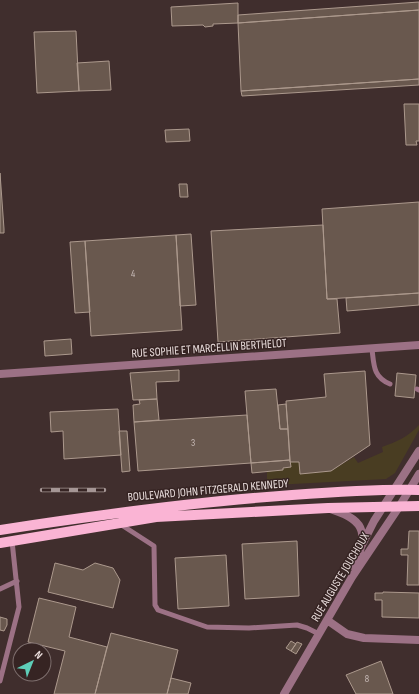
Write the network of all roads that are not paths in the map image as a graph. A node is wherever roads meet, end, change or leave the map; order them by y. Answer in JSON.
{"nodes":[{"id":1,"x":419,"y":345,"type":"edge"},
{"id":2,"x":372,"y":349,"type":"junction"},
{"id":3,"x":0,"y":374,"type":"edge"},
{"id":4,"x":390,"y":384,"type":"dead end"},
{"id":5,"x":419,"y":451,"type":"edge"},
{"id":6,"x":419,"y":474,"type":"edge"},
{"id":7,"x":396,"y":490,"type":"junction"},
{"id":8,"x":414,"y":490,"type":"edge"},
{"id":9,"x":419,"y":506,"type":"edge"},
{"id":10,"x":384,"y":507,"type":"junction"},
{"id":11,"x":399,"y":507,"type":"junction"},
{"id":12,"x":328,"y":508,"type":"junction"},
{"id":13,"x":117,"y":522,"type":"junction"},
{"id":14,"x":0,"y":530,"type":"edge"},
{"id":15,"x":12,"y":540,"type":"junction"},
{"id":16,"x":0,"y":542,"type":"edge"},
{"id":17,"x":361,"y":547,"type":"junction"},
{"id":18,"x":352,"y":577,"type":"junction"},
{"id":19,"x":17,"y":581,"type":"junction"},
{"id":20,"x":0,"y":589,"type":"edge"},
{"id":21,"x":327,"y":620,"type":"junction"},
{"id":22,"x":319,"y":634,"type":"junction"},
{"id":23,"x":419,"y":640,"type":"edge"},
{"id":24,"x":0,"y":681,"type":"edge"},
{"id":25,"x":284,"y":694,"type":"edge"}],
"edges":[{"from":1,"to":2,"type":"street","name":"RUE SOPHIE ET MARCELLIN BERTHELOT"},
{"from":2,"to":3,"type":"street","name":"RUE SOPHIE ET MARCELLIN BERTHELOT"},
{"from":2,"to":4,"type":"lane"},
{"from":5,"to":7,"type":"street","name":"RUE AUGUSTE JOUCHOUX"},
{"from":6,"to":8,"type":"street","name":"RUE AUGUSTE JOUCHOUX"},
{"from":7,"to":8,"type":"main road","name":"BOULEVARD JOHN FITZGERALD KENNEDY"},
{"from":7,"to":10,"type":"street","name":"RUE AUGUSTE JOUCHOUX"},
{"from":7,"to":14,"type":"main road","name":"BOULEVARD JOHN FITZGERALD KENNEDY"},
{"from":8,"to":11,"type":"street","name":"RUE AUGUSTE JOUCHOUX"},
{"from":9,"to":11,"type":"main road","name":"BOULEVARD JOHN FITZGERALD KENNEDY"},
{"from":10,"to":11,"type":"main road","name":"BOULEVARD JOHN FITZGERALD KENNEDY"},
{"from":10,"to":12,"type":"main road","name":"BOULEVARD JOHN FITZGERALD KENNEDY"},
{"from":10,"to":17,"type":"street","name":"RUE AUGUSTE JOUCHOUX"},
{"from":11,"to":18,"type":"street","name":"RUE AUGUSTE JOUCHOUX"},
{"from":12,"to":13,"type":"main road","name":"BOULEVARD JOHN FITZGERALD KENNEDY"},
{"from":12,"to":17,"type":"street"},
{"from":13,"to":15,"type":"main road","name":"BOULEVARD JOHN FITZGERALD KENNEDY"},
{"from":13,"to":22,"type":"lane"},
{"from":15,"to":16,"type":"main road","name":"BOULEVARD JOHN FITZGERALD KENNEDY"},
{"from":15,"to":19,"type":"lane"},
{"from":17,"to":18,"type":"street"},
{"from":18,"to":21,"type":"street","name":"RUE AUGUSTE JOUCHOUX"},
{"from":19,"to":20,"type":"lane"},
{"from":19,"to":24,"type":"lane"},
{"from":21,"to":22,"type":"street","name":"RUE AUGUSTE JOUCHOUX"},
{"from":21,"to":23,"type":"street"},
{"from":22,"to":25,"type":"street","name":"RUE AUGUSTE JOUCHOUX"}]}
